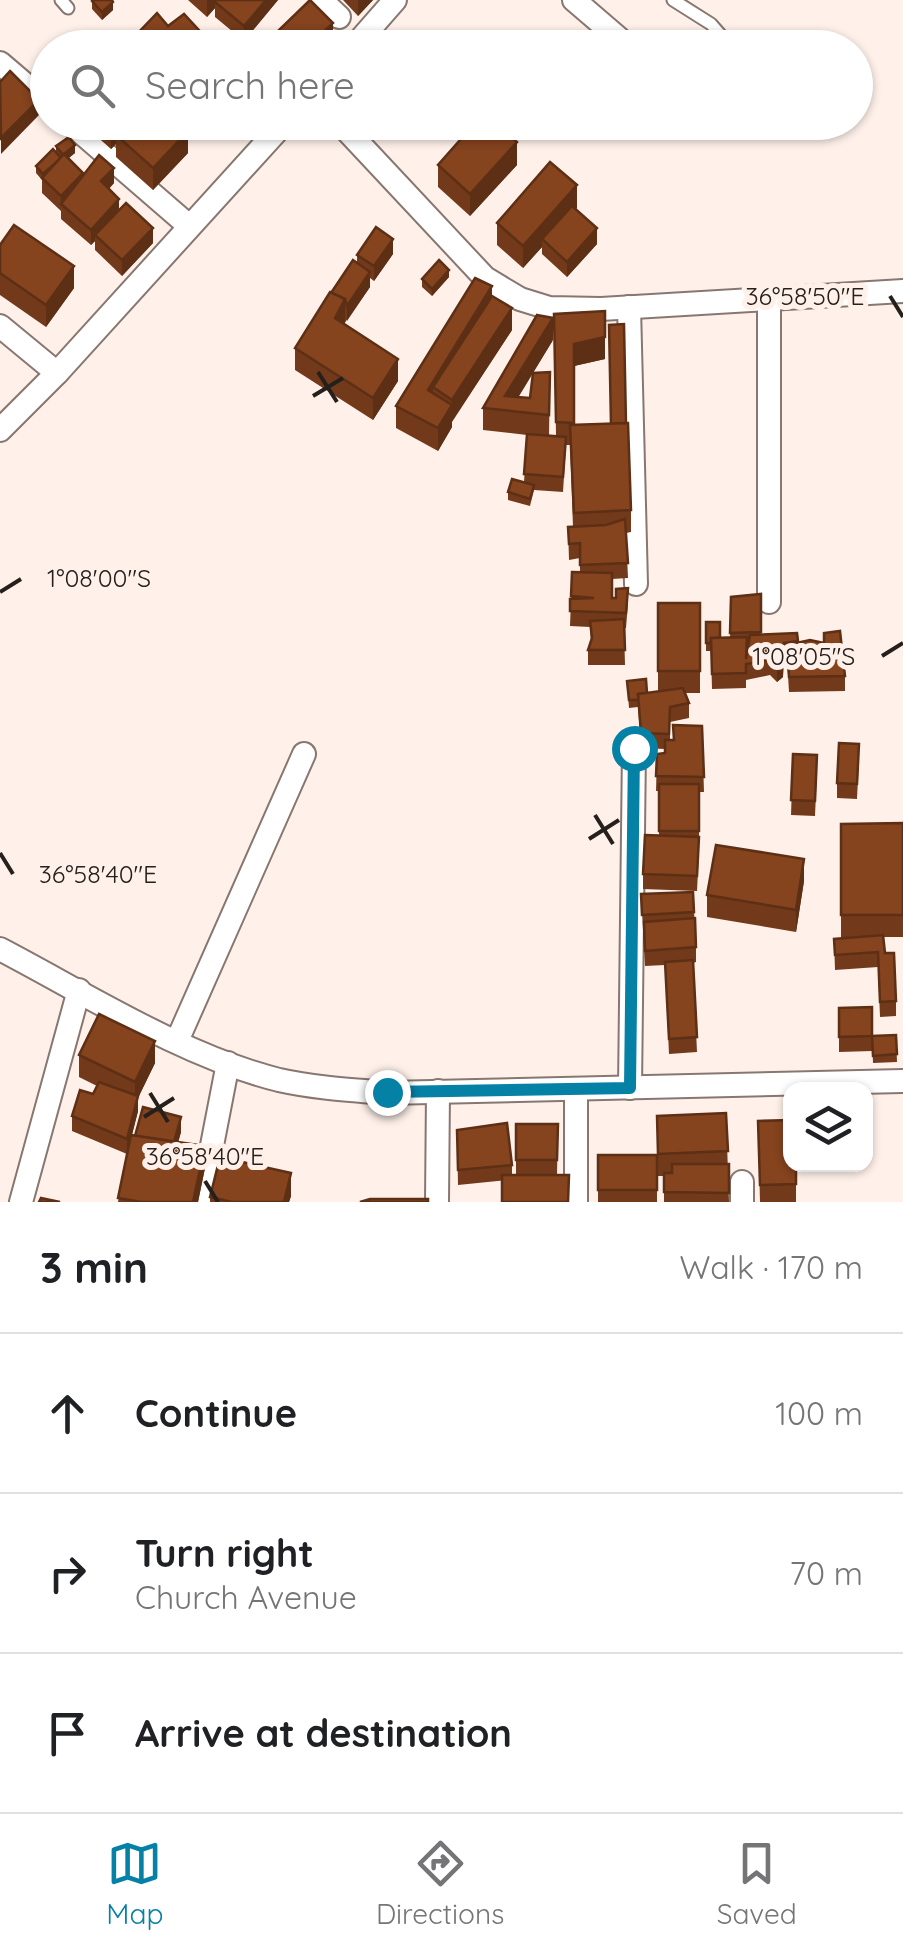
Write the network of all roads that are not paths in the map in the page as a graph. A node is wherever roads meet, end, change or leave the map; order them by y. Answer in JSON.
{"nodes":[{"id":1,"x":321,"y":0,"type":"edge"},
{"id":2,"x":395,"y":0,"type":"edge"},
{"id":3,"x":574,"y":0,"type":"edge"},
{"id":4,"x":674,"y":0,"type":"edge"},
{"id":5,"x":339,"y":17,"type":"dead end"},
{"id":6,"x":369,"y":30,"type":"edge"},
{"id":7,"x":609,"y":30,"type":"edge"},
{"id":8,"x":716,"y":30,"type":"edge"},
{"id":9,"x":0,"y":63,"type":"edge"},
{"id":10,"x":30,"y":89,"type":"edge"},
{"id":11,"x":90,"y":140,"type":"edge"},
{"id":12,"x":268,"y":140,"type":"edge"},
{"id":13,"x":355,"y":140,"type":"edge"},
{"id":14,"x":188,"y":225,"type":"junction"},
{"id":15,"x":903,"y":291,"type":"edge"},
{"id":16,"x":769,"y":297,"type":"junction"},
{"id":17,"x":629,"y":307,"type":"junction"},
{"id":18,"x":0,"y":326,"type":"edge"},
{"id":19,"x":57,"y":373,"type":"junction"},
{"id":20,"x":0,"y":430,"type":"edge"},
{"id":21,"x":636,"y":584,"type":"dead end"},
{"id":22,"x":769,"y":602,"type":"dead end"},
{"id":23,"x":634,"y":748,"type":"dead end"},
{"id":24,"x":304,"y":754,"type":"dead end"},
{"id":25,"x":0,"y":948,"type":"edge"},
{"id":26,"x":79,"y":990,"type":"junction"},
{"id":27,"x":177,"y":1041,"type":"junction"},
{"id":28,"x":228,"y":1063,"type":"junction"},
{"id":29,"x":903,"y":1081,"type":"edge"},
{"id":30,"x":630,"y":1088,"type":"junction"},
{"id":31,"x":576,"y":1089,"type":"junction"},
{"id":32,"x":438,"y":1092,"type":"junction"},
{"id":33,"x":22,"y":1202,"type":"edge"},
{"id":34,"x":201,"y":1202,"type":"edge"},
{"id":35,"x":438,"y":1202,"type":"edge"},
{"id":36,"x":576,"y":1202,"type":"edge"}],
"edges":[{"from":1,"to":5,"type":"street"},
{"from":2,"to":6,"type":"street"},
{"from":3,"to":7,"type":"street"},
{"from":4,"to":8,"type":"lane"},
{"from":9,"to":10,"type":"street"},
{"from":11,"to":14,"type":"street"},
{"from":12,"to":14,"type":"street"},
{"from":13,"to":17,"type":"street"},
{"from":14,"to":19,"type":"street"},
{"from":15,"to":16,"type":"street"},
{"from":16,"to":17,"type":"street"},
{"from":16,"to":22,"type":"street"},
{"from":17,"to":21,"type":"street"},
{"from":18,"to":19,"type":"street"},
{"from":19,"to":20,"type":"street"},
{"from":23,"to":30,"type":"street"},
{"from":24,"to":27,"type":"street"},
{"from":25,"to":26,"type":"street"},
{"from":26,"to":27,"type":"street"},
{"from":26,"to":33,"type":"street"},
{"from":27,"to":28,"type":"street"},
{"from":28,"to":32,"type":"street"},
{"from":28,"to":34,"type":"street"},
{"from":29,"to":30,"type":"street"},
{"from":30,"to":31,"type":"street"},
{"from":31,"to":32,"type":"street"},
{"from":31,"to":36,"type":"street"},
{"from":32,"to":35,"type":"street"}]}
